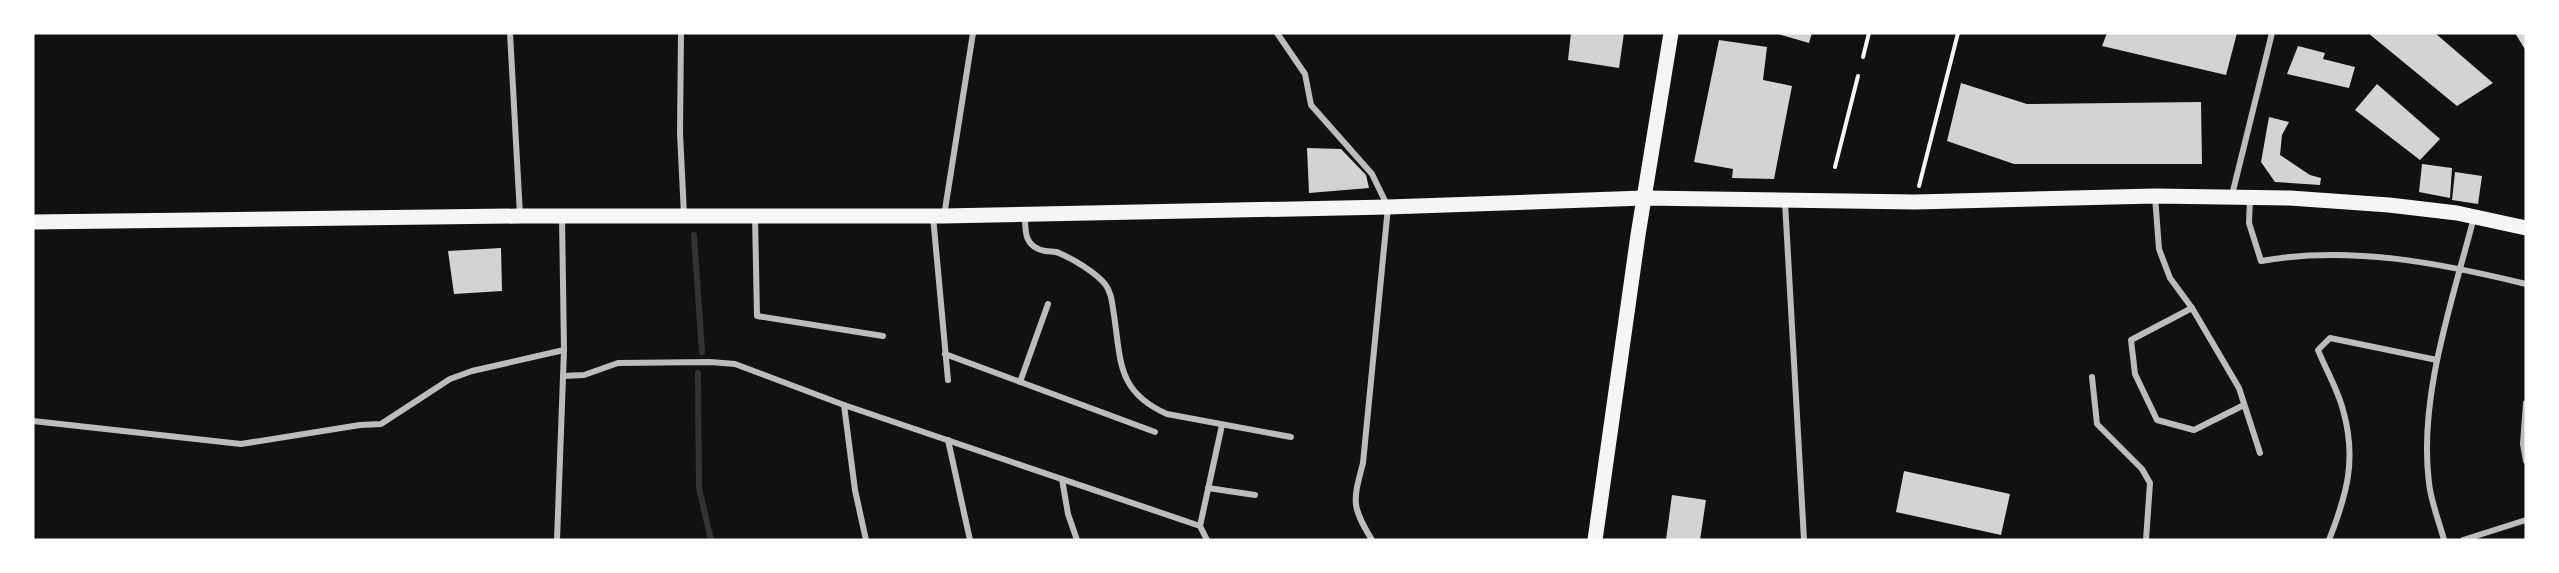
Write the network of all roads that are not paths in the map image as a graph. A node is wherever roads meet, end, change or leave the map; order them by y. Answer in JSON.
{"nodes":[{"id":1,"x":510,"y":33,"type":"edge"},
{"id":2,"x":681,"y":33,"type":"edge"},
{"id":3,"x":973,"y":33,"type":"edge"},
{"id":4,"x":1277,"y":33,"type":"edge"},
{"id":5,"x":1671,"y":33,"type":"edge"},
{"id":6,"x":2272,"y":33,"type":"edge"},
{"id":7,"x":2155,"y":196,"type":"junction"},
{"id":8,"x":2232,"y":197,"type":"junction"},
{"id":9,"x":2250,"y":197,"type":"junction"},
{"id":10,"x":1644,"y":198,"type":"junction"},
{"id":11,"x":1785,"y":199,"type":"junction"},
{"id":12,"x":1388,"y":207,"type":"junction"},
{"id":13,"x":1025,"y":214,"type":"junction"},
{"id":14,"x":520,"y":216,"type":"junction"},
{"id":15,"x":562,"y":216,"type":"junction"},
{"id":16,"x":684,"y":216,"type":"junction"},
{"id":17,"x":755,"y":216,"type":"junction"},
{"id":18,"x":938,"y":216,"type":"junction"},
{"id":19,"x":2475,"y":217,"type":"junction"},
{"id":20,"x":33,"y":222,"type":"edge"},
{"id":21,"x":2526,"y":228,"type":"edge"},
{"id":22,"x":2461,"y":268,"type":"junction"},
{"id":23,"x":2526,"y":284,"type":"edge"},
{"id":24,"x":1047,"y":304,"type":"dead end"},
{"id":25,"x":2192,"y":308,"type":"junction"},
{"id":26,"x":883,"y":336,"type":"dead end"},
{"id":27,"x":564,"y":350,"type":"junction"},
{"id":28,"x":945,"y":354,"type":"junction"},
{"id":29,"x":2437,"y":360,"type":"junction"},
{"id":30,"x":563,"y":376,"type":"junction"},
{"id":31,"x":2092,"y":377,"type":"dead end"},
{"id":32,"x":948,"y":380,"type":"dead end"},
{"id":33,"x":1020,"y":382,"type":"junction"},
{"id":34,"x":2526,"y":403,"type":"edge"},
{"id":35,"x":844,"y":405,"type":"junction"},
{"id":36,"x":2244,"y":405,"type":"junction"},
{"id":37,"x":33,"y":421,"type":"edge"},
{"id":38,"x":1222,"y":425,"type":"junction"},
{"id":39,"x":1155,"y":432,"type":"dead end"},
{"id":40,"x":1291,"y":437,"type":"dead end"},
{"id":41,"x":948,"y":440,"type":"junction"},
{"id":42,"x":2260,"y":453,"type":"dead end"},
{"id":43,"x":2526,"y":461,"type":"edge"},
{"id":44,"x":1062,"y":479,"type":"junction"},
{"id":45,"x":1208,"y":488,"type":"junction"},
{"id":46,"x":1255,"y":495,"type":"dead end"},
{"id":47,"x":2526,"y":520,"type":"edge"},
{"id":48,"x":1200,"y":526,"type":"junction"},
{"id":49,"x":557,"y":540,"type":"edge"},
{"id":50,"x":866,"y":540,"type":"edge"},
{"id":51,"x":970,"y":540,"type":"edge"},
{"id":52,"x":1077,"y":540,"type":"edge"},
{"id":53,"x":1207,"y":540,"type":"edge"},
{"id":54,"x":1372,"y":540,"type":"edge"},
{"id":55,"x":1595,"y":540,"type":"edge"},
{"id":56,"x":1804,"y":540,"type":"edge"},
{"id":57,"x":2146,"y":540,"type":"edge"},
{"id":58,"x":2329,"y":540,"type":"edge"},
{"id":59,"x":2444,"y":540,"type":"edge"},
{"id":60,"x":2463,"y":540,"type":"edge"}],
"edges":[{"from":1,"to":14,"type":"street"},
{"from":2,"to":16,"type":"street"},
{"from":3,"to":18,"type":"street"},
{"from":4,"to":12,"type":"street"},
{"from":5,"to":10,"type":"main road"},
{"from":6,"to":8,"type":"street"},
{"from":7,"to":8,"type":"main road"},
{"from":7,"to":11,"type":"main road"},
{"from":7,"to":25,"type":"street"},
{"from":8,"to":9,"type":"main road"},
{"from":9,"to":19,"type":"main road"},
{"from":9,"to":22,"type":"street"},
{"from":10,"to":11,"type":"main road"},
{"from":10,"to":12,"type":"main road"},
{"from":10,"to":55,"type":"main road"},
{"from":11,"to":56,"type":"street"},
{"from":12,"to":13,"type":"main road"},
{"from":12,"to":54,"type":"street"},
{"from":13,"to":18,"type":"main road"},
{"from":13,"to":38,"type":"street"},
{"from":14,"to":15,"type":"main road"},
{"from":14,"to":20,"type":"main road"},
{"from":15,"to":16,"type":"main road"},
{"from":15,"to":27,"type":"street"},
{"from":16,"to":17,"type":"main road"},
{"from":17,"to":18,"type":"main road"},
{"from":17,"to":26,"type":"street"},
{"from":18,"to":28,"type":"street"},
{"from":19,"to":21,"type":"main road"},
{"from":19,"to":22,"type":"street"},
{"from":22,"to":23,"type":"street"},
{"from":22,"to":29,"type":"street"},
{"from":24,"to":33,"type":"street"},
{"from":25,"to":36,"type":"street"},
{"from":25,"to":36,"type":"street"},
{"from":27,"to":30,"type":"street"},
{"from":27,"to":37,"type":"street"},
{"from":28,"to":32,"type":"street"},
{"from":28,"to":33,"type":"street"},
{"from":29,"to":58,"type":"street"},
{"from":29,"to":59,"type":"street"},
{"from":30,"to":35,"type":"street"},
{"from":30,"to":49,"type":"street"},
{"from":31,"to":57,"type":"street"},
{"from":33,"to":39,"type":"street"},
{"from":34,"to":43,"type":"street"},
{"from":35,"to":41,"type":"street"},
{"from":35,"to":50,"type":"street"},
{"from":36,"to":42,"type":"street"},
{"from":38,"to":40,"type":"street"},
{"from":38,"to":45,"type":"street"},
{"from":41,"to":44,"type":"street"},
{"from":41,"to":51,"type":"street"},
{"from":44,"to":48,"type":"street"},
{"from":44,"to":52,"type":"street"},
{"from":45,"to":46,"type":"street"},
{"from":45,"to":48,"type":"street"},
{"from":47,"to":60,"type":"street"},
{"from":48,"to":53,"type":"street"}]}
